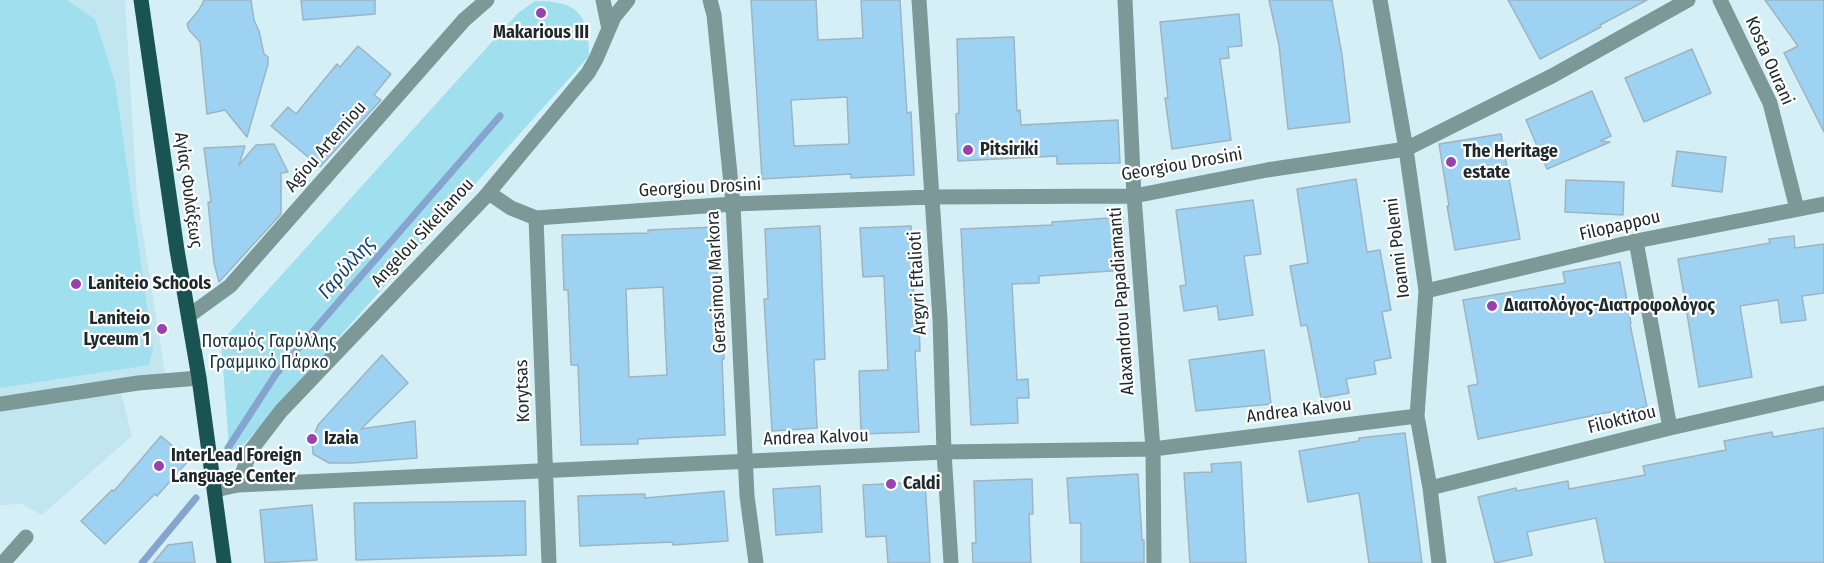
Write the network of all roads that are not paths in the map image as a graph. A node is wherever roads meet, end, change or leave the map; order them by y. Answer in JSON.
{"nodes":[{"id":1,"x":141,"y":0,"type":"edge"},
{"id":2,"x":487,"y":0,"type":"edge"},
{"id":3,"x":603,"y":0,"type":"edge"},
{"id":4,"x":628,"y":0,"type":"edge"},
{"id":5,"x":710,"y":0,"type":"edge"},
{"id":6,"x":919,"y":0,"type":"edge"},
{"id":7,"x":1125,"y":0,"type":"edge"},
{"id":8,"x":1380,"y":0,"type":"edge"},
{"id":9,"x":1688,"y":0,"type":"edge"},
{"id":10,"x":1720,"y":0,"type":"edge"},
{"id":11,"x":609,"y":29,"type":"junction"},
{"id":12,"x":1406,"y":149,"type":"junction"},
{"id":13,"x":489,"y":193,"type":"junction"},
{"id":14,"x":1134,"y":196,"type":"junction"},
{"id":15,"x":932,"y":197,"type":"junction"},
{"id":16,"x":733,"y":204,"type":"junction"},
{"id":17,"x":1824,"y":204,"type":"edge"},
{"id":18,"x":1797,"y":209,"type":"junction"},
{"id":19,"x":537,"y":218,"type":"junction"},
{"id":20,"x":1636,"y":241,"type":"junction"},
{"id":21,"x":1426,"y":291,"type":"junction"},
{"id":22,"x":190,"y":315,"type":"junction"},
{"id":23,"x":200,"y":378,"type":"junction"},
{"id":24,"x":1824,"y":393,"type":"edge"},
{"id":25,"x":0,"y":404,"type":"edge"},
{"id":26,"x":1417,"y":416,"type":"junction"},
{"id":27,"x":1670,"y":428,"type":"junction"},
{"id":28,"x":1153,"y":448,"type":"junction"},
{"id":29,"x":944,"y":452,"type":"junction"},
{"id":30,"x":745,"y":460,"type":"junction"},
{"id":31,"x":545,"y":471,"type":"junction"},
{"id":32,"x":238,"y":485,"type":"junction"},
{"id":33,"x":1430,"y":488,"type":"junction"},
{"id":34,"x":215,"y":490,"type":"junction"},
{"id":35,"x":26,"y":537,"type":"dead end"},
{"id":36,"x":3,"y":563,"type":"edge"},
{"id":37,"x":224,"y":563,"type":"edge"},
{"id":38,"x":549,"y":563,"type":"edge"},
{"id":39,"x":756,"y":563,"type":"edge"},
{"id":40,"x":951,"y":563,"type":"edge"},
{"id":41,"x":1154,"y":563,"type":"edge"},
{"id":42,"x":1439,"y":563,"type":"edge"}],
"edges":[{"from":1,"to":22,"type":"main road","name":"Αγίας Φυλάξεως"},
{"from":2,"to":22,"type":"street","name":"Agiou Artemiou"},
{"from":3,"to":11,"type":"street"},
{"from":4,"to":11,"type":"street","name":"Angelou Sikelianou"},
{"from":5,"to":16,"type":"street","name":"Gerasimou Markora"},
{"from":6,"to":15,"type":"street","name":"Argyri Eftalioti"},
{"from":7,"to":14,"type":"street","name":"Alaxandrou Papadiamanti"},
{"from":8,"to":12,"type":"street","name":"Ioanni Polemi"},
{"from":9,"to":12,"type":"street","name":"Georgiou Drosini"},
{"from":10,"to":18,"type":"street","name":"Kosta Ourani"},
{"from":11,"to":13,"type":"street","name":"Angelou Sikelianou"},
{"from":12,"to":14,"type":"street","name":"Georgiou Drosini"},
{"from":12,"to":21,"type":"street","name":"Ioanni Polemi"},
{"from":13,"to":19,"type":"street"},
{"from":13,"to":32,"type":"street","name":"Angelou Sikelianou"},
{"from":14,"to":15,"type":"street","name":"Georgiou Drosini"},
{"from":14,"to":28,"type":"street","name":"Alaxandrou Papadiamanti"},
{"from":15,"to":16,"type":"street","name":"Georgiou Drosini"},
{"from":15,"to":29,"type":"street","name":"Argyri Eftalioti"},
{"from":16,"to":19,"type":"street","name":"Georgiou Drosini"},
{"from":16,"to":30,"type":"street","name":"Gerasimou Markora"},
{"from":17,"to":18,"type":"street","name":"Filopappou"},
{"from":18,"to":20,"type":"street","name":"Filopappou"},
{"from":19,"to":31,"type":"street","name":"Korytsas"},
{"from":20,"to":21,"type":"street","name":"Filopappou"},
{"from":20,"to":27,"type":"street"},
{"from":21,"to":26,"type":"street","name":"Ioanni Polemi"},
{"from":22,"to":23,"type":"main road","name":"Αγίας Φυλάξεως"},
{"from":23,"to":25,"type":"street"},
{"from":23,"to":34,"type":"main road","name":"Αγίας Φυλάξεως"},
{"from":24,"to":27,"type":"street","name":"Filoktitou"},
{"from":26,"to":28,"type":"street","name":"Andrea Kalvou"},
{"from":26,"to":33,"type":"street","name":"Ioanni Polemi"},
{"from":27,"to":33,"type":"street","name":"Filoktitou"},
{"from":28,"to":29,"type":"street","name":"Andrea Kalvou"},
{"from":28,"to":41,"type":"street","name":"Alaxandrou Papadiamanti"},
{"from":29,"to":30,"type":"street","name":"Andrea Kalvou"},
{"from":29,"to":40,"type":"street","name":"Argyri Eftalioti"},
{"from":30,"to":31,"type":"street","name":"Andrea Kalvou"},
{"from":30,"to":39,"type":"street","name":"Gerasimou Markora"},
{"from":31,"to":32,"type":"street","name":"Andrea Kalvou"},
{"from":31,"to":38,"type":"street","name":"Korytsas"},
{"from":32,"to":34,"type":"street","name":"Andrea Kalvou"},
{"from":33,"to":42,"type":"street","name":"Ioanni Polemi"},
{"from":34,"to":37,"type":"main road","name":"Αγίας Φυλάξεως"},
{"from":35,"to":36,"type":"street"}]}
